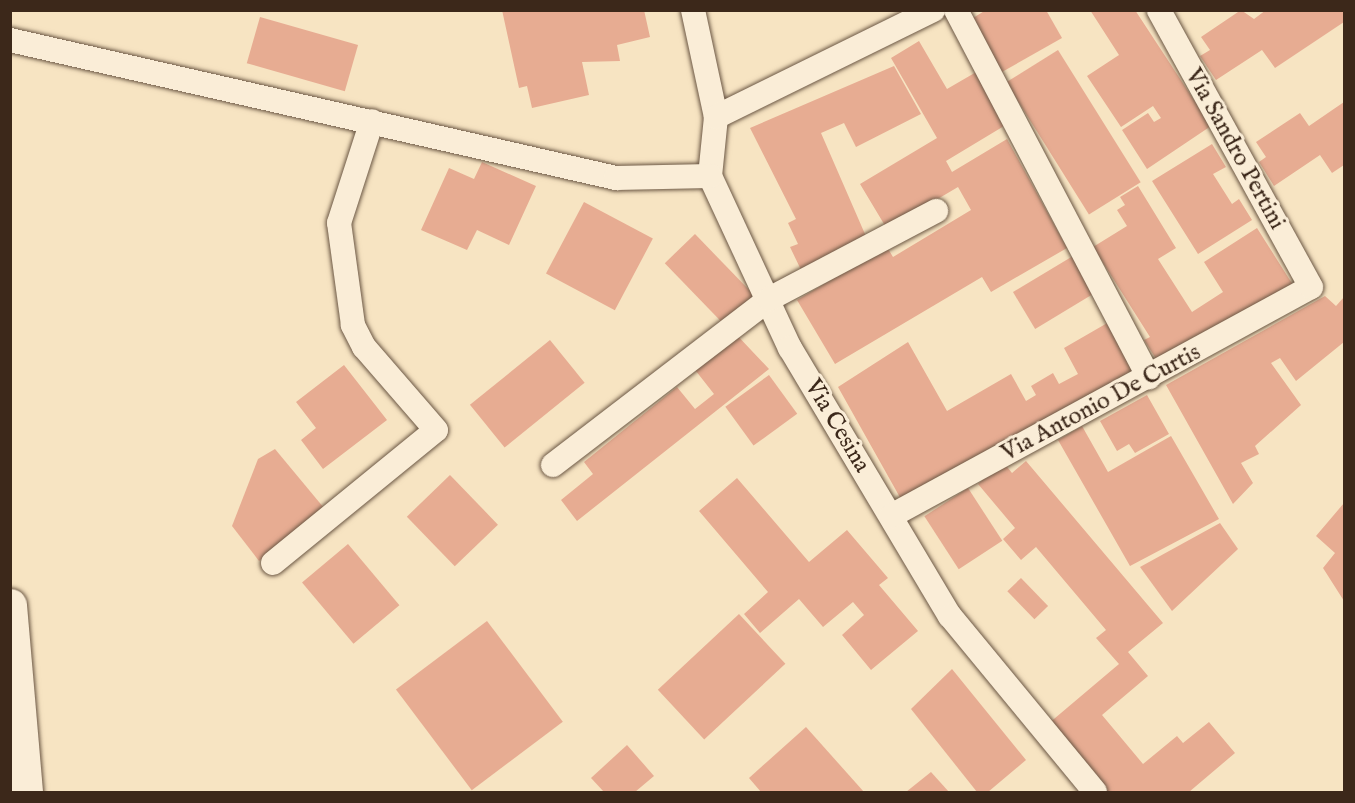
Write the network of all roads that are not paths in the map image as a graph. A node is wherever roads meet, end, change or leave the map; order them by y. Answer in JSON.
{"nodes":[{"id":1,"x":693,"y":10,"type":"edge"},
{"id":2,"x":933,"y":10,"type":"edge"},
{"id":3,"x":956,"y":10,"type":"edge"},
{"id":4,"x":1159,"y":10,"type":"edge"},
{"id":5,"x":10,"y":40,"type":"edge"},
{"id":6,"x":716,"y":117,"type":"junction"},
{"id":7,"x":372,"y":121,"type":"junction"},
{"id":8,"x":710,"y":177,"type":"junction"},
{"id":9,"x":936,"y":211,"type":"dead end"},
{"id":10,"x":1311,"y":287,"type":"joint"},
{"id":11,"x":769,"y":299,"type":"junction"},
{"id":12,"x":1149,"y":377,"type":"junction"},
{"id":13,"x":553,"y":465,"type":"dead end"},
{"id":14,"x":891,"y":516,"type":"junction"},
{"id":15,"x":273,"y":563,"type":"dead end"},
{"id":16,"x":10,"y":605,"type":"edge"},
{"id":17,"x":26,"y":792,"type":"edge"},
{"id":18,"x":1095,"y":792,"type":"edge"}],
"edges":[{"from":1,"to":6,"type":"street"},
{"from":2,"to":6,"type":"street"},
{"from":3,"to":12,"type":"street"},
{"from":4,"to":10,"type":"street","name":"Via Sandro Pertini"},
{"from":5,"to":7,"type":"street"},
{"from":6,"to":8,"type":"street"},
{"from":7,"to":8,"type":"street"},
{"from":7,"to":15,"type":"street"},
{"from":8,"to":11,"type":"street","name":"Via Cesina"},
{"from":9,"to":11,"type":"street"},
{"from":10,"to":12,"type":"street","name":"Via Antonio De Curtis"},
{"from":11,"to":13,"type":"street"},
{"from":11,"to":14,"type":"street","name":"Via Cesina"},
{"from":12,"to":14,"type":"street","name":"Via Antonio De Curtis"},
{"from":14,"to":18,"type":"street","name":"Via Cesina"},
{"from":16,"to":17,"type":"main road"}]}
